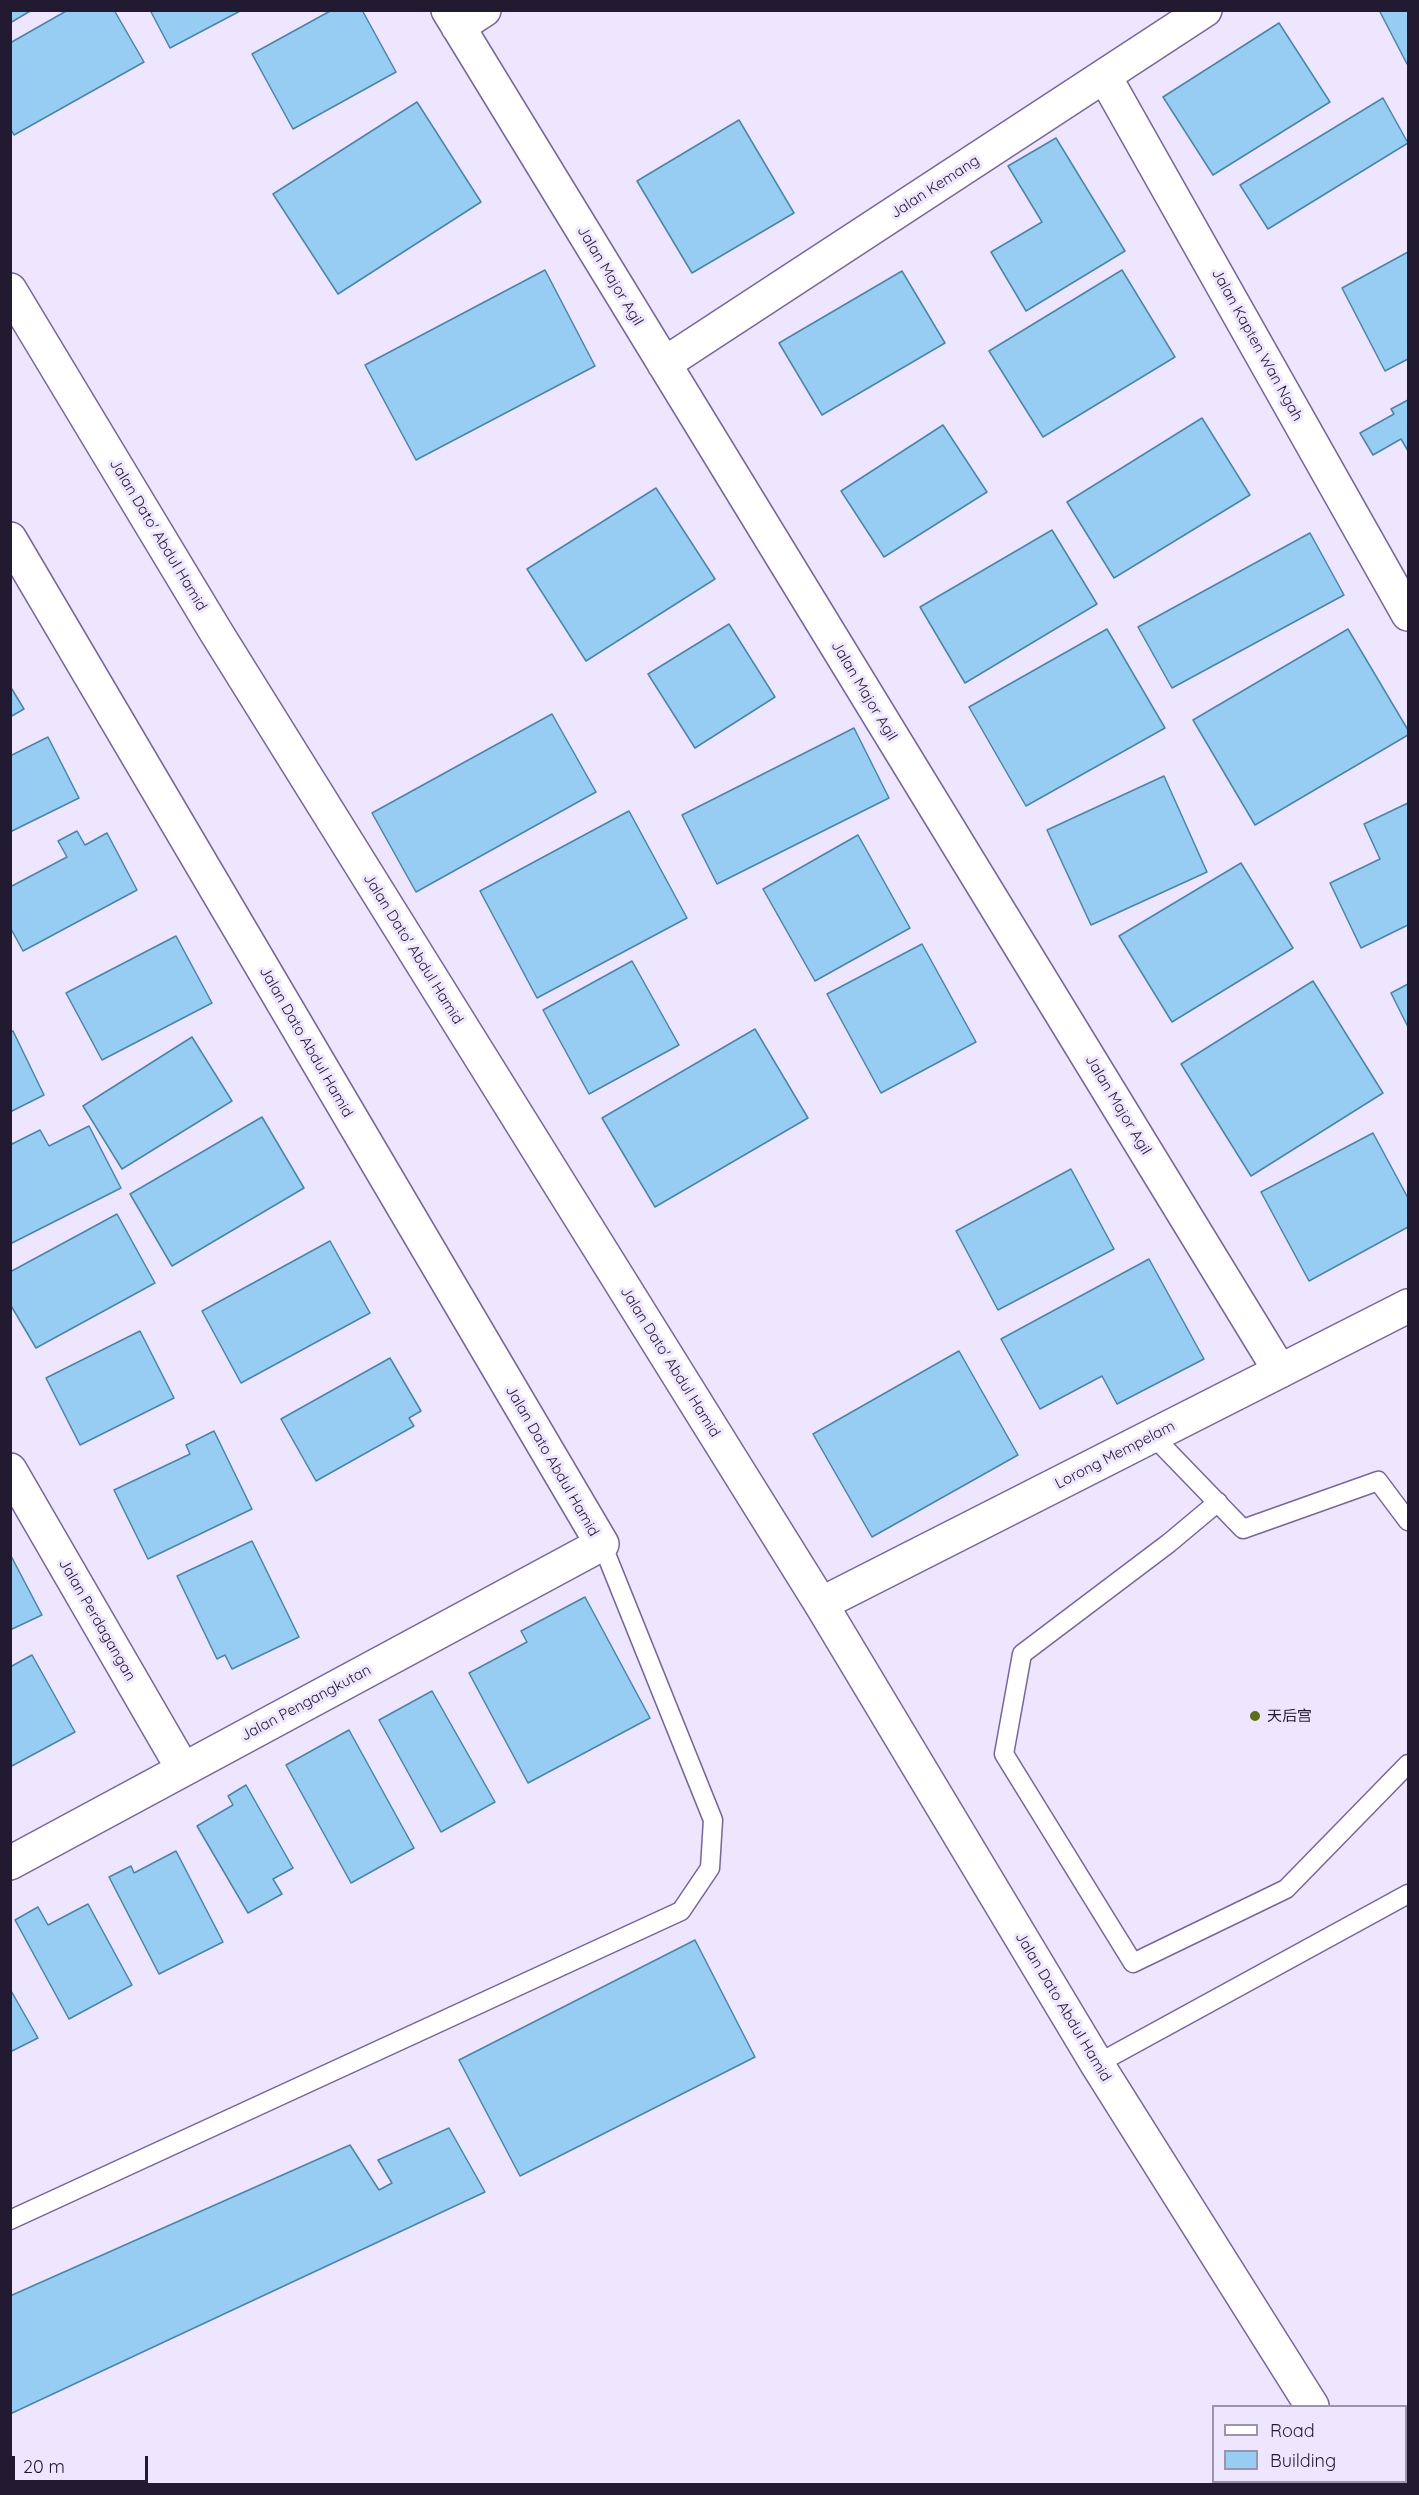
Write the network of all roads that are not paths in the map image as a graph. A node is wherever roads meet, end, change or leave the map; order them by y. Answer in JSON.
{"nodes":[{"id":1,"x":1205,"y":10,"type":"edge"},
{"id":2,"x":463,"y":16,"type":"edge"},
{"id":3,"x":1105,"y":76,"type":"junction"},
{"id":4,"x":10,"y":291,"type":"edge"},
{"id":5,"x":664,"y":364,"type":"junction"},
{"id":6,"x":10,"y":539,"type":"edge"},
{"id":7,"x":1408,"y":614,"type":"edge"},
{"id":8,"x":1408,"y":1306,"type":"edge"},
{"id":9,"x":1280,"y":1371,"type":"junction"},
{"id":10,"x":1153,"y":1436,"type":"junction"},
{"id":11,"x":10,"y":1470,"type":"edge"},
{"id":12,"x":1218,"y":1502,"type":"junction"},
{"id":13,"x":1408,"y":1521,"type":"edge"},
{"id":14,"x":602,"y":1544,"type":"junction"},
{"id":15,"x":820,"y":1604,"type":"junction"},
{"id":16,"x":1408,"y":1764,"type":"edge"},
{"id":17,"x":183,"y":1769,"type":"junction"},
{"id":18,"x":10,"y":1863,"type":"edge"},
{"id":19,"x":1408,"y":1894,"type":"edge"},
{"id":20,"x":1097,"y":2064,"type":"junction"},
{"id":21,"x":10,"y":2220,"type":"edge"},
{"id":22,"x":1311,"y":2405,"type":"edge"}],
"edges":[{"from":1,"to":3,"type":"street","name":"Jalan Kemang"},
{"from":2,"to":5,"type":"street","name":"Jalan Major Agil"},
{"from":3,"to":5,"type":"street","name":"Jalan Kemang"},
{"from":3,"to":7,"type":"street","name":"Jalan Kapten Wan Ngah"},
{"from":4,"to":15,"type":"street","name":"Jalan Dato' Abdul Hamid"},
{"from":5,"to":9,"type":"street","name":"Jalan Major Agil"},
{"from":6,"to":14,"type":"street","name":"Jalan Dato Abdul Hamid"},
{"from":8,"to":9,"type":"street","name":"Lorong Mempelam"},
{"from":9,"to":10,"type":"street","name":"Lorong Mempelam"},
{"from":10,"to":12,"type":"lane"},
{"from":10,"to":15,"type":"street","name":"Lorong Mempelam"},
{"from":11,"to":17,"type":"street","name":"Jalan Perdagangan"},
{"from":12,"to":13,"type":"lane"},
{"from":12,"to":16,"type":"lane"},
{"from":14,"to":17,"type":"street","name":"Jalan Pengangkutan"},
{"from":14,"to":21,"type":"lane"},
{"from":15,"to":20,"type":"street","name":"Jalan Dato Abdul Hamid"},
{"from":17,"to":18,"type":"street","name":"Jalan Pengangkutan"},
{"from":19,"to":20,"type":"lane"},
{"from":20,"to":22,"type":"street","name":"Jalan Dato Abdul Hamid"}]}
